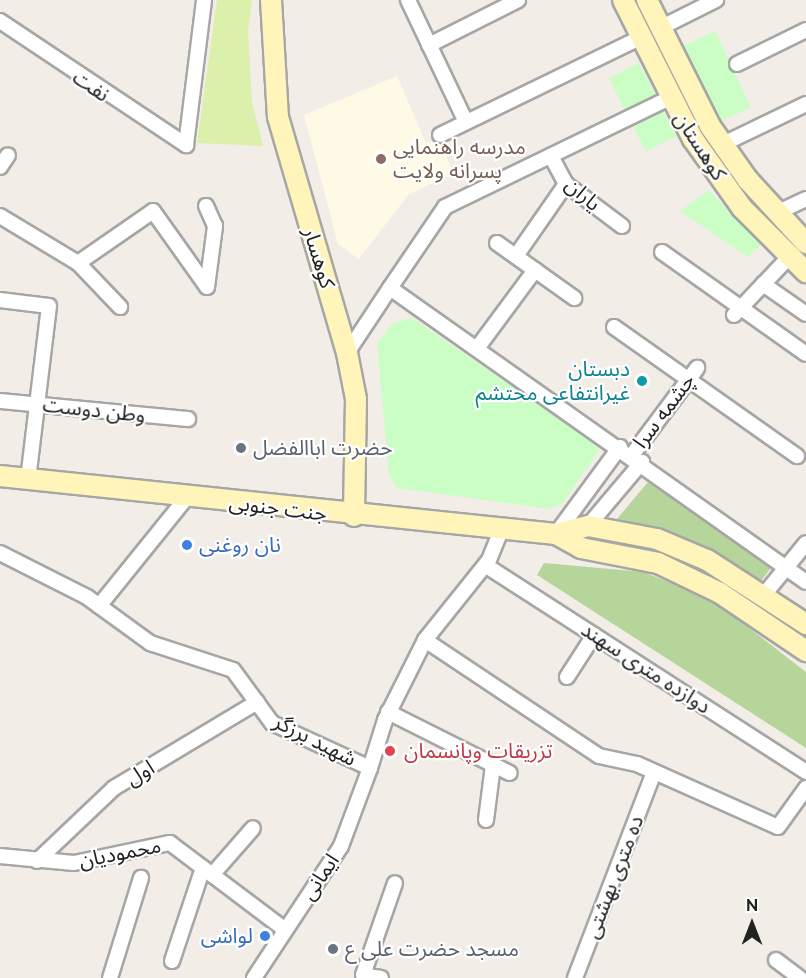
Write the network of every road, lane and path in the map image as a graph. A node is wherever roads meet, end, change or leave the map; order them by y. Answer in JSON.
{"nodes":[{"id":1,"x":204,"y":0,"type":"edge"},
{"id":2,"x":271,"y":0,"type":"edge"},
{"id":3,"x":408,"y":0,"type":"edge"},
{"id":4,"x":518,"y":0,"type":"edge"},
{"id":5,"x":622,"y":0,"type":"edge"},
{"id":6,"x":646,"y":0,"type":"edge"},
{"id":7,"x":716,"y":0,"type":"edge"},
{"id":8,"x":0,"y":21,"type":"edge"},
{"id":9,"x":660,"y":28,"type":"junction"},
{"id":10,"x":806,"y":30,"type":"edge"},
{"id":11,"x":640,"y":38,"type":"junction"},
{"id":12,"x":429,"y":45,"type":"junction"},
{"id":13,"x":737,"y":64,"type":"dead end"},
{"id":14,"x":669,"y":98,"type":"junction"},
{"id":15,"x":806,"y":104,"type":"edge"},
{"id":16,"x":466,"y":122,"type":"junction"},
{"id":17,"x":440,"y":135,"type":"dead end"},
{"id":18,"x":723,"y":144,"type":"junction"},
{"id":19,"x":8,"y":154,"type":"dead end"},
{"id":20,"x":551,"y":156,"type":"junction"},
{"id":21,"x":0,"y":167,"type":"edge"},
{"id":22,"x":566,"y":184,"type":"junction"},
{"id":23,"x":806,"y":199,"type":"edge"},
{"id":24,"x":206,"y":206,"type":"dead end"},
{"id":25,"x":776,"y":213,"type":"junction"},
{"id":26,"x":0,"y":216,"type":"edge"},
{"id":27,"x":622,"y":226,"type":"dead end"},
{"id":28,"x":497,"y":243,"type":"dead end"},
{"id":29,"x":806,"y":243,"type":"edge"},
{"id":30,"x":662,"y":252,"type":"dead end"},
{"id":31,"x":516,"y":256,"type":"junction"},
{"id":32,"x":789,"y":256,"type":"junction"},
{"id":33,"x":78,"y":263,"type":"junction"},
{"id":34,"x":535,"y":270,"type":"junction"},
{"id":35,"x":805,"y":270,"type":"edge"},
{"id":36,"x":763,"y":284,"type":"junction"},
{"id":37,"x":390,"y":288,"type":"junction"},
{"id":38,"x":574,"y":298,"type":"dead end"},
{"id":39,"x":0,"y":300,"type":"edge"},
{"id":40,"x":120,"y":307,"type":"dead end"},
{"id":41,"x":737,"y":311,"type":"junction"},
{"id":42,"x":806,"y":314,"type":"edge"},
{"id":43,"x":614,"y":327,"type":"dead end"},
{"id":44,"x":478,"y":347,"type":"junction"},
{"id":45,"x":348,"y":353,"type":"junction"},
{"id":46,"x":806,"y":354,"type":"edge"},
{"id":47,"x":697,"y":368,"type":"dead end"},
{"id":48,"x":689,"y":380,"type":"junction"},
{"id":49,"x":0,"y":400,"type":"edge"},
{"id":50,"x":37,"y":405,"type":"junction"},
{"id":51,"x":188,"y":419,"type":"dead end"},
{"id":52,"x":631,"y":455,"type":"junction"},
{"id":53,"x":797,"y":456,"type":"dead end"},
{"id":54,"x":0,"y":476,"type":"edge"},
{"id":55,"x":28,"y":479,"type":"junction"},
{"id":56,"x":188,"y":497,"type":"junction"},
{"id":57,"x":354,"y":516,"type":"junction"},
{"id":58,"x":588,"y":526,"type":"junction"},
{"id":59,"x":502,"y":528,"type":"junction"},
{"id":60,"x":556,"y":534,"type":"junction"},
{"id":61,"x":806,"y":543,"type":"edge"},
{"id":62,"x":0,"y":553,"type":"edge"},
{"id":63,"x":485,"y":565,"type":"junction"},
{"id":64,"x":786,"y":569,"type":"junction"},
{"id":65,"x":806,"y":582,"type":"edge"},
{"id":66,"x":763,"y":596,"type":"junction"},
{"id":67,"x":99,"y":606,"type":"junction"},
{"id":68,"x":806,"y":624,"type":"edge"},
{"id":69,"x":594,"y":635,"type":"junction"},
{"id":70,"x":425,"y":640,"type":"junction"},
{"id":71,"x":806,"y":651,"type":"edge"},
{"id":72,"x":567,"y":678,"type":"dead end"},
{"id":73,"x":257,"y":702,"type":"junction"},
{"id":74,"x":388,"y":712,"type":"junction"},
{"id":75,"x":494,"y":765,"type":"junction"},
{"id":76,"x":370,"y":768,"type":"junction"},
{"id":77,"x":806,"y":772,"type":"edge"},
{"id":78,"x":510,"y":773,"type":"dead end"},
{"id":79,"x":653,"y":776,"type":"junction"},
{"id":80,"x":806,"y":788,"type":"edge"},
{"id":81,"x":486,"y":820,"type":"dead end"},
{"id":82,"x":253,"y":828,"type":"dead end"},
{"id":83,"x":0,"y":856,"type":"edge"},
{"id":84,"x":37,"y":861,"type":"junction"},
{"id":85,"x":207,"y":872,"type":"junction"},
{"id":86,"x":141,"y":878,"type":"dead end"},
{"id":87,"x":395,"y":883,"type":"dead end"},
{"id":88,"x":284,"y":928,"type":"junction"},
{"id":89,"x":776,"y":960,"type":"dead end"},
{"id":90,"x":172,"y":961,"type":"dead end"},
{"id":91,"x":363,"y":977,"type":"edge"},
{"id":92,"x":110,"y":978,"type":"edge"},
{"id":93,"x":254,"y":978,"type":"edge"},
{"id":94,"x":381,"y":978,"type":"edge"},
{"id":95,"x":575,"y":978,"type":"edge"},
{"id":96,"x":801,"y":978,"type":"edge"}],
"edges":[{"from":1,"to":8,"type":"street","name":"نفت"},
{"from":2,"to":45,"type":"main road","name":"کوهسار"},
{"from":3,"to":12,"type":"street"},
{"from":4,"to":12,"type":"street"},
{"from":5,"to":11,"type":"main road","name":"کوهستان"},
{"from":6,"to":9,"type":"main road","name":"کوهستان"},
{"from":7,"to":9,"type":"street"},
{"from":9,"to":18,"type":"main road","name":"کوهستان"},
{"from":10,"to":13,"type":"street"},
{"from":11,"to":14,"type":"main road","name":"کوهستان"},
{"from":11,"to":16,"type":"street"},
{"from":12,"to":16,"type":"street"},
{"from":14,"to":20,"type":"street"},
{"from":14,"to":32,"type":"main road","name":"کوهستان"},
{"from":15,"to":18,"type":"street"},
{"from":16,"to":17,"type":"street"},
{"from":18,"to":25,"type":"main road","name":"کوهستان"},
{"from":19,"to":21,"type":"street"},
{"from":20,"to":22,"type":"street","name":"یاران"},
{"from":20,"to":37,"type":"street"},
{"from":22,"to":27,"type":"street","name":"یاران"},
{"from":22,"to":31,"type":"street"},
{"from":23,"to":25,"type":"street"},
{"from":24,"to":33,"type":"street"},
{"from":25,"to":29,"type":"main road","name":"کوهستان"},
{"from":26,"to":33,"type":"street"},
{"from":28,"to":31,"type":"street"},
{"from":30,"to":41,"type":"street"},
{"from":31,"to":34,"type":"street"},
{"from":32,"to":35,"type":"main road","name":"کوهستان"},
{"from":32,"to":36,"type":"street"},
{"from":33,"to":40,"type":"street"},
{"from":34,"to":38,"type":"street"},
{"from":34,"to":44,"type":"street"},
{"from":36,"to":41,"type":"street"},
{"from":36,"to":42,"type":"street"},
{"from":37,"to":44,"type":"street"},
{"from":37,"to":45,"type":"street"},
{"from":39,"to":50,"type":"street"},
{"from":41,"to":46,"type":"street"},
{"from":43,"to":48,"type":"street"},
{"from":44,"to":52,"type":"street"},
{"from":45,"to":57,"type":"main road","name":"کوهسار"},
{"from":47,"to":48,"type":"street","name":"چشمه‌ سرا"},
{"from":48,"to":52,"type":"street","name":"چشمه‌ سرا"},
{"from":48,"to":53,"type":"street"},
{"from":49,"to":50,"type":"street","name":"وطن دوست"},
{"from":50,"to":51,"type":"street","name":"وطن دوست"},
{"from":50,"to":55,"type":"street"},
{"from":52,"to":58,"type":"street"},
{"from":52,"to":60,"type":"street"},
{"from":52,"to":64,"type":"street"},
{"from":54,"to":55,"type":"main road","name":"جنت جنوبی"},
{"from":55,"to":56,"type":"main road","name":"جنت جنوبی"},
{"from":56,"to":57,"type":"main road","name":"جنت جنوبی"},
{"from":56,"to":67,"type":"street"},
{"from":57,"to":59,"type":"main road","name":"جنت جنوبی"},
{"from":58,"to":60,"type":"main road","name":"جنت جنوبی"},
{"from":58,"to":66,"type":"main road","name":"جنت جنوبی"},
{"from":59,"to":60,"type":"main road","name":"جنت جنوبی"},
{"from":59,"to":63,"type":"street","name":"شهید برزگر"},
{"from":60,"to":71,"type":"main road","name":"جنت جنوبی"},
{"from":61,"to":64,"type":"street"},
{"from":62,"to":67,"type":"street","name":"شهید برزگر"},
{"from":63,"to":69,"type":"street","name":"دوازده متری سهند"},
{"from":63,"to":70,"type":"street","name":"شهید برزگر"},
{"from":64,"to":65,"type":"street"},
{"from":64,"to":66,"type":"street"},
{"from":66,"to":68,"type":"main road","name":"جنت جنوبی"},
{"from":67,"to":73,"type":"street","name":"شهید برزگر"},
{"from":69,"to":72,"type":"street"},
{"from":69,"to":77,"type":"street","name":"دوازده متری سهند"},
{"from":70,"to":74,"type":"street","name":"شهید برزگر"},
{"from":70,"to":79,"type":"street"},
{"from":73,"to":76,"type":"street","name":"شهید برزگر"},
{"from":73,"to":84,"type":"street","name":"اول"},
{"from":74,"to":75,"type":"street"},
{"from":74,"to":76,"type":"street","name":"شهید برزگر"},
{"from":75,"to":78,"type":"street"},
{"from":75,"to":81,"type":"street"},
{"from":76,"to":88,"type":"street","name":"ایمانی"},
{"from":79,"to":80,"type":"street"},
{"from":79,"to":95,"type":"street","name":"ده متری بهشتی"},
{"from":82,"to":85,"type":"street"},
{"from":83,"to":84,"type":"street","name":"محمودیان"},
{"from":84,"to":85,"type":"street","name":"محمودیان"},
{"from":85,"to":88,"type":"street","name":"محمودیان"},
{"from":85,"to":90,"type":"street"},
{"from":86,"to":92,"type":"street"},
{"from":87,"to":91,"type":"street"},
{"from":88,"to":93,"type":"street","name":"ایمانی"},
{"from":89,"to":96,"type":"street"},
{"from":91,"to":94,"type":"street"}]}
